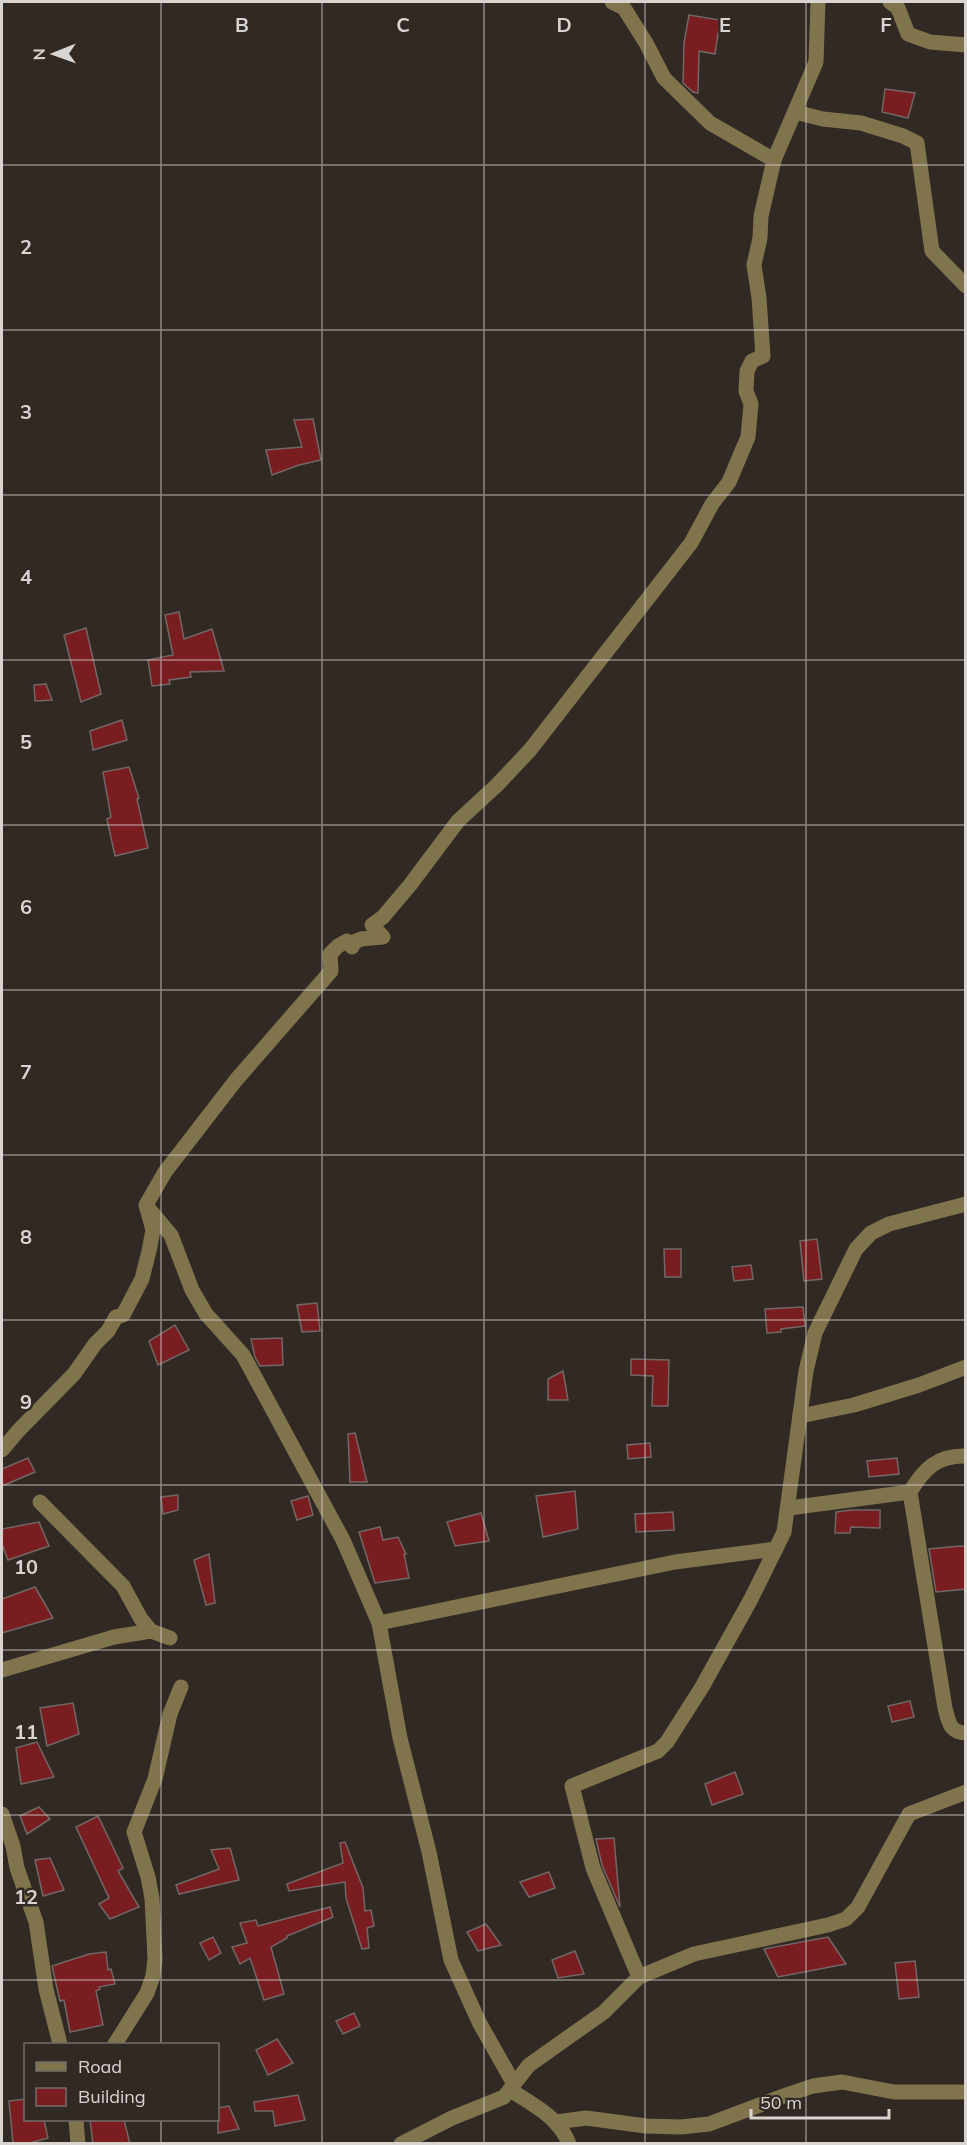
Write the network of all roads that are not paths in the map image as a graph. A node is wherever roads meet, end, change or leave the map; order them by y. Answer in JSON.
{"nodes":[{"id":1,"x":612,"y":2,"type":"edge"},
{"id":2,"x":818,"y":2,"type":"edge"},
{"id":3,"x":890,"y":2,"type":"edge"},
{"id":4,"x":966,"y":45,"type":"edge"},
{"id":5,"x":795,"y":112,"type":"junction"},
{"id":6,"x":774,"y":160,"type":"junction"},
{"id":7,"x":966,"y":286,"type":"edge"},
{"id":8,"x":146,"y":1204,"type":"junction"},
{"id":9,"x":966,"y":1204,"type":"edge"},
{"id":10,"x":966,"y":1367,"type":"edge"},
{"id":11,"x":800,"y":1416,"type":"junction"},
{"id":12,"x":2,"y":1450,"type":"edge"},
{"id":13,"x":966,"y":1456,"type":"edge"},
{"id":14,"x":910,"y":1492,"type":"junction"},
{"id":15,"x":40,"y":1502,"type":"dead end"},
{"id":16,"x":789,"y":1508,"type":"junction"},
{"id":17,"x":776,"y":1549,"type":"junction"},
{"id":18,"x":379,"y":1623,"type":"junction"},
{"id":19,"x":151,"y":1631,"type":"junction"},
{"id":20,"x":170,"y":1638,"type":"dead end"},
{"id":21,"x":2,"y":1670,"type":"edge"},
{"id":22,"x":181,"y":1687,"type":"dead end"},
{"id":23,"x":966,"y":1733,"type":"edge"},
{"id":24,"x":966,"y":1792,"type":"edge"},
{"id":25,"x":2,"y":1814,"type":"edge"},
{"id":26,"x":639,"y":1977,"type":"junction"},
{"id":27,"x":60,"y":2043,"type":"edge"},
{"id":28,"x":116,"y":2043,"type":"edge"},
{"id":29,"x":512,"y":2087,"type":"junction"},
{"id":30,"x":966,"y":2092,"type":"edge"},
{"id":31,"x":76,"y":2121,"type":"edge"},
{"id":32,"x":556,"y":2122,"type":"junction"},
{"id":33,"x":78,"y":2144,"type":"edge"},
{"id":34,"x":401,"y":2144,"type":"edge"},
{"id":35,"x":569,"y":2144,"type":"edge"}],
"edges":[{"from":1,"to":6,"type":"street"},
{"from":2,"to":5,"type":"street"},
{"from":3,"to":4,"type":"street"},
{"from":5,"to":6,"type":"street"},
{"from":5,"to":7,"type":"street"},
{"from":6,"to":8,"type":"street"},
{"from":8,"to":12,"type":"street"},
{"from":8,"to":18,"type":"street"},
{"from":9,"to":11,"type":"street"},
{"from":10,"to":11,"type":"street"},
{"from":11,"to":16,"type":"street"},
{"from":13,"to":14,"type":"street"},
{"from":14,"to":16,"type":"street"},
{"from":14,"to":23,"type":"street"},
{"from":15,"to":19,"type":"street"},
{"from":16,"to":17,"type":"street"},
{"from":17,"to":18,"type":"street"},
{"from":17,"to":26,"type":"street"},
{"from":18,"to":29,"type":"street"},
{"from":19,"to":20,"type":"street"},
{"from":19,"to":21,"type":"street"},
{"from":22,"to":28,"type":"street"},
{"from":24,"to":26,"type":"street"},
{"from":25,"to":27,"type":"street"},
{"from":26,"to":29,"type":"street"},
{"from":29,"to":32,"type":"street"},
{"from":29,"to":34,"type":"street"},
{"from":30,"to":32,"type":"street"},
{"from":31,"to":33,"type":"street"},
{"from":32,"to":35,"type":"street"}]}
